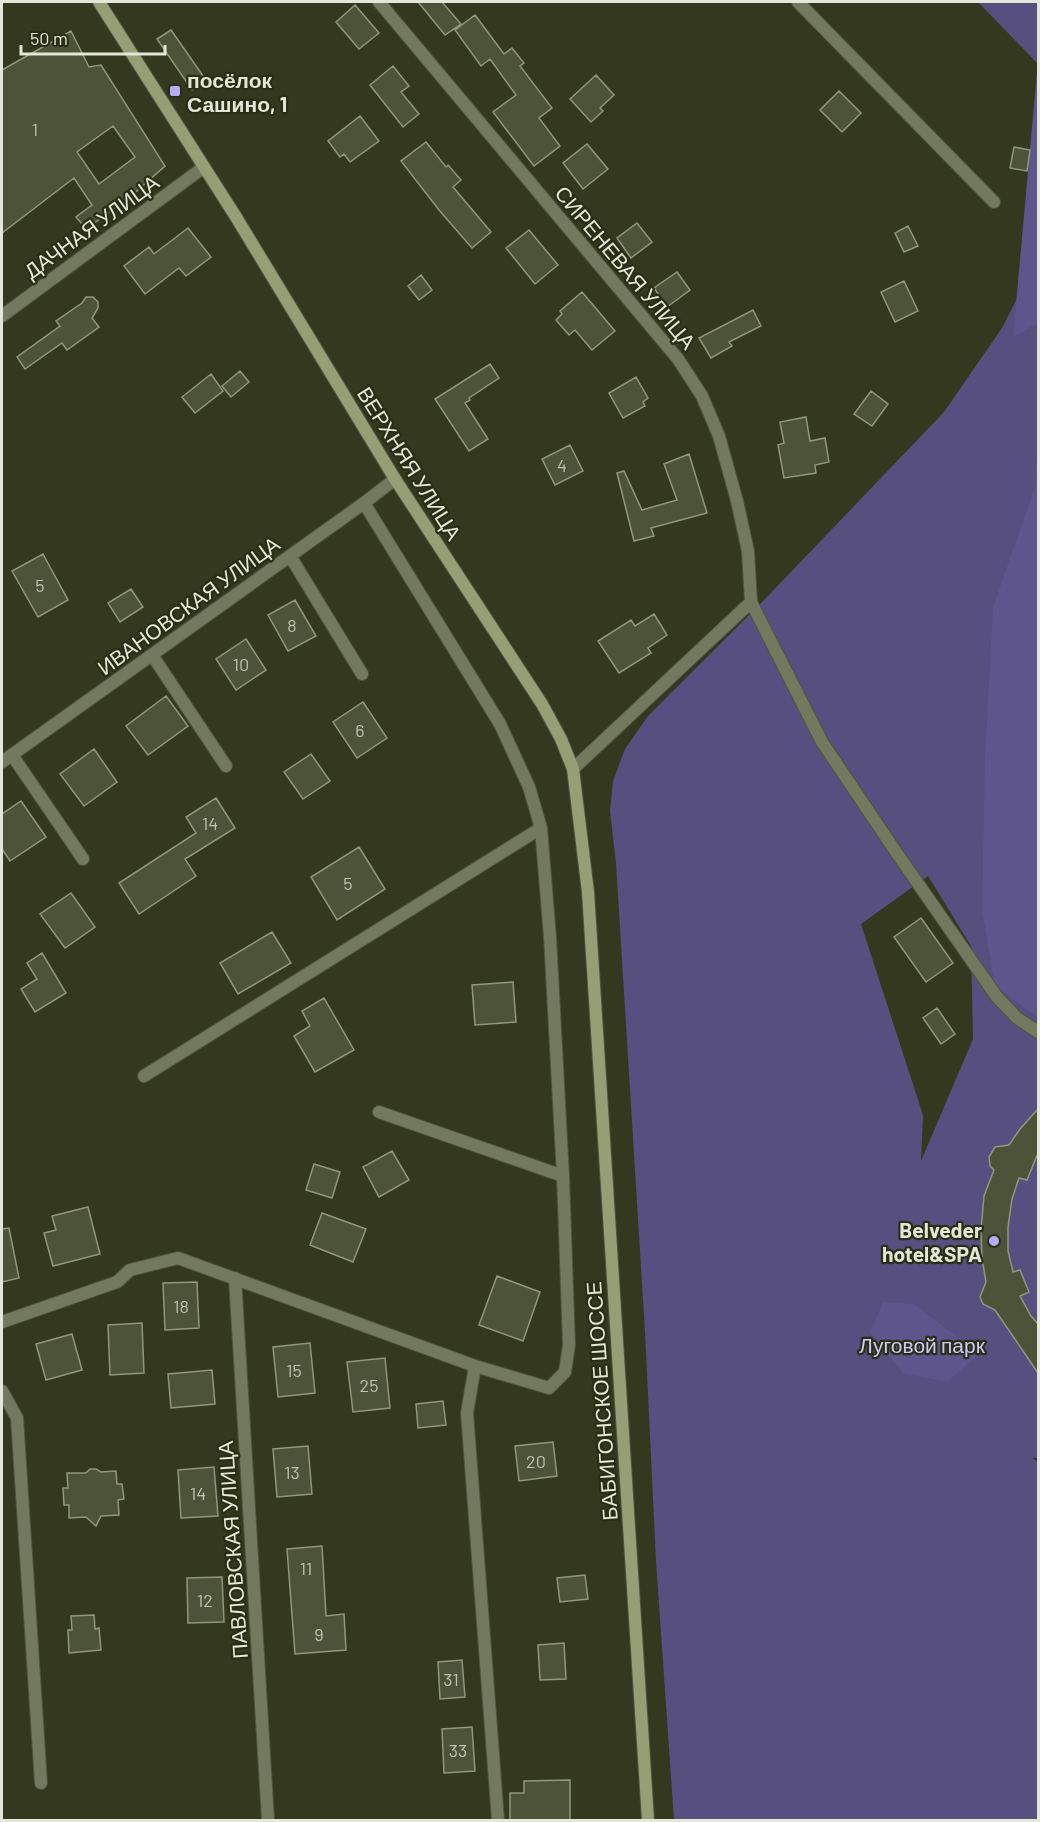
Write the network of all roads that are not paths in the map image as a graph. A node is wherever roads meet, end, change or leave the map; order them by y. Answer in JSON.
{"nodes":[{"id":1,"x":99,"y":2,"type":"edge"},
{"id":2,"x":380,"y":2,"type":"edge"},
{"id":3,"x":798,"y":2,"type":"edge"},
{"id":4,"x":204,"y":167,"type":"junction"},
{"id":5,"x":994,"y":202,"type":"dead end"},
{"id":6,"x":2,"y":316,"type":"edge"},
{"id":7,"x":395,"y":479,"type":"junction"},
{"id":8,"x":364,"y":504,"type":"junction"},
{"id":9,"x":290,"y":556,"type":"junction"},
{"id":10,"x":751,"y":602,"type":"junction"},
{"id":11,"x":152,"y":654,"type":"junction"},
{"id":12,"x":362,"y":674,"type":"dead end"},
{"id":13,"x":7,"y":759,"type":"edge"},
{"id":14,"x":226,"y":765,"type":"dead end"},
{"id":15,"x":573,"y":769,"type":"junction"},
{"id":16,"x":541,"y":828,"type":"junction"},
{"id":17,"x":83,"y":859,"type":"dead end"},
{"id":18,"x":593,"y":978,"type":"joint"},
{"id":19,"x":1038,"y":1032,"type":"edge"},
{"id":20,"x":144,"y":1076,"type":"dead end"},
{"id":21,"x":379,"y":1112,"type":"dead end"},
{"id":22,"x":563,"y":1176,"type":"junction"},
{"id":23,"x":235,"y":1278,"type":"junction"},
{"id":24,"x":2,"y":1322,"type":"edge"},
{"id":25,"x":475,"y":1366,"type":"junction"},
{"id":26,"x":2,"y":1390,"type":"edge"},
{"id":27,"x":41,"y":1783,"type":"dead end"},
{"id":28,"x":268,"y":1821,"type":"edge"},
{"id":29,"x":498,"y":1821,"type":"edge"},
{"id":30,"x":648,"y":1821,"type":"edge"}],
"edges":[{"from":1,"to":4,"type":"street","name":"ВЕРХНЯЯ УЛИЦА"},
{"from":2,"to":10,"type":"street","name":"СИРЕНЕВАЯ УЛИЦА"},
{"from":3,"to":5,"type":"street"},
{"from":4,"to":6,"type":"street","name":"ДАЧНАЯ УЛИЦА"},
{"from":4,"to":7,"type":"street","name":"ВЕРХНЯЯ УЛИЦА"},
{"from":7,"to":8,"type":"street","name":"ИВАНОВСКАЯ УЛИЦА"},
{"from":7,"to":15,"type":"street","name":"ВЕРХНЯЯ УЛИЦА"},
{"from":8,"to":9,"type":"street","name":"ИВАНОВСКАЯ УЛИЦА"},
{"from":8,"to":16,"type":"street"},
{"from":9,"to":11,"type":"street","name":"ИВАНОВСКАЯ УЛИЦА"},
{"from":9,"to":12,"type":"street"},
{"from":10,"to":15,"type":"street"},
{"from":10,"to":19,"type":"street"},
{"from":11,"to":13,"type":"street","name":"ИВАНОВСКАЯ УЛИЦА"},
{"from":11,"to":14,"type":"street"},
{"from":13,"to":17,"type":"street"},
{"from":15,"to":18,"type":"street","name":"ВЕРХНЯЯ УЛИЦА"},
{"from":16,"to":20,"type":"street"},
{"from":16,"to":22,"type":"street"},
{"from":18,"to":30,"type":"street","name":"БАБИГОНСКОЕ ШОССЕ"},
{"from":21,"to":22,"type":"street"},
{"from":22,"to":25,"type":"street"},
{"from":23,"to":24,"type":"street"},
{"from":23,"to":25,"type":"street"},
{"from":23,"to":28,"type":"street","name":"ПАВЛОВСКАЯ УЛИЦА"},
{"from":25,"to":29,"type":"street"},
{"from":26,"to":27,"type":"street"}]}
